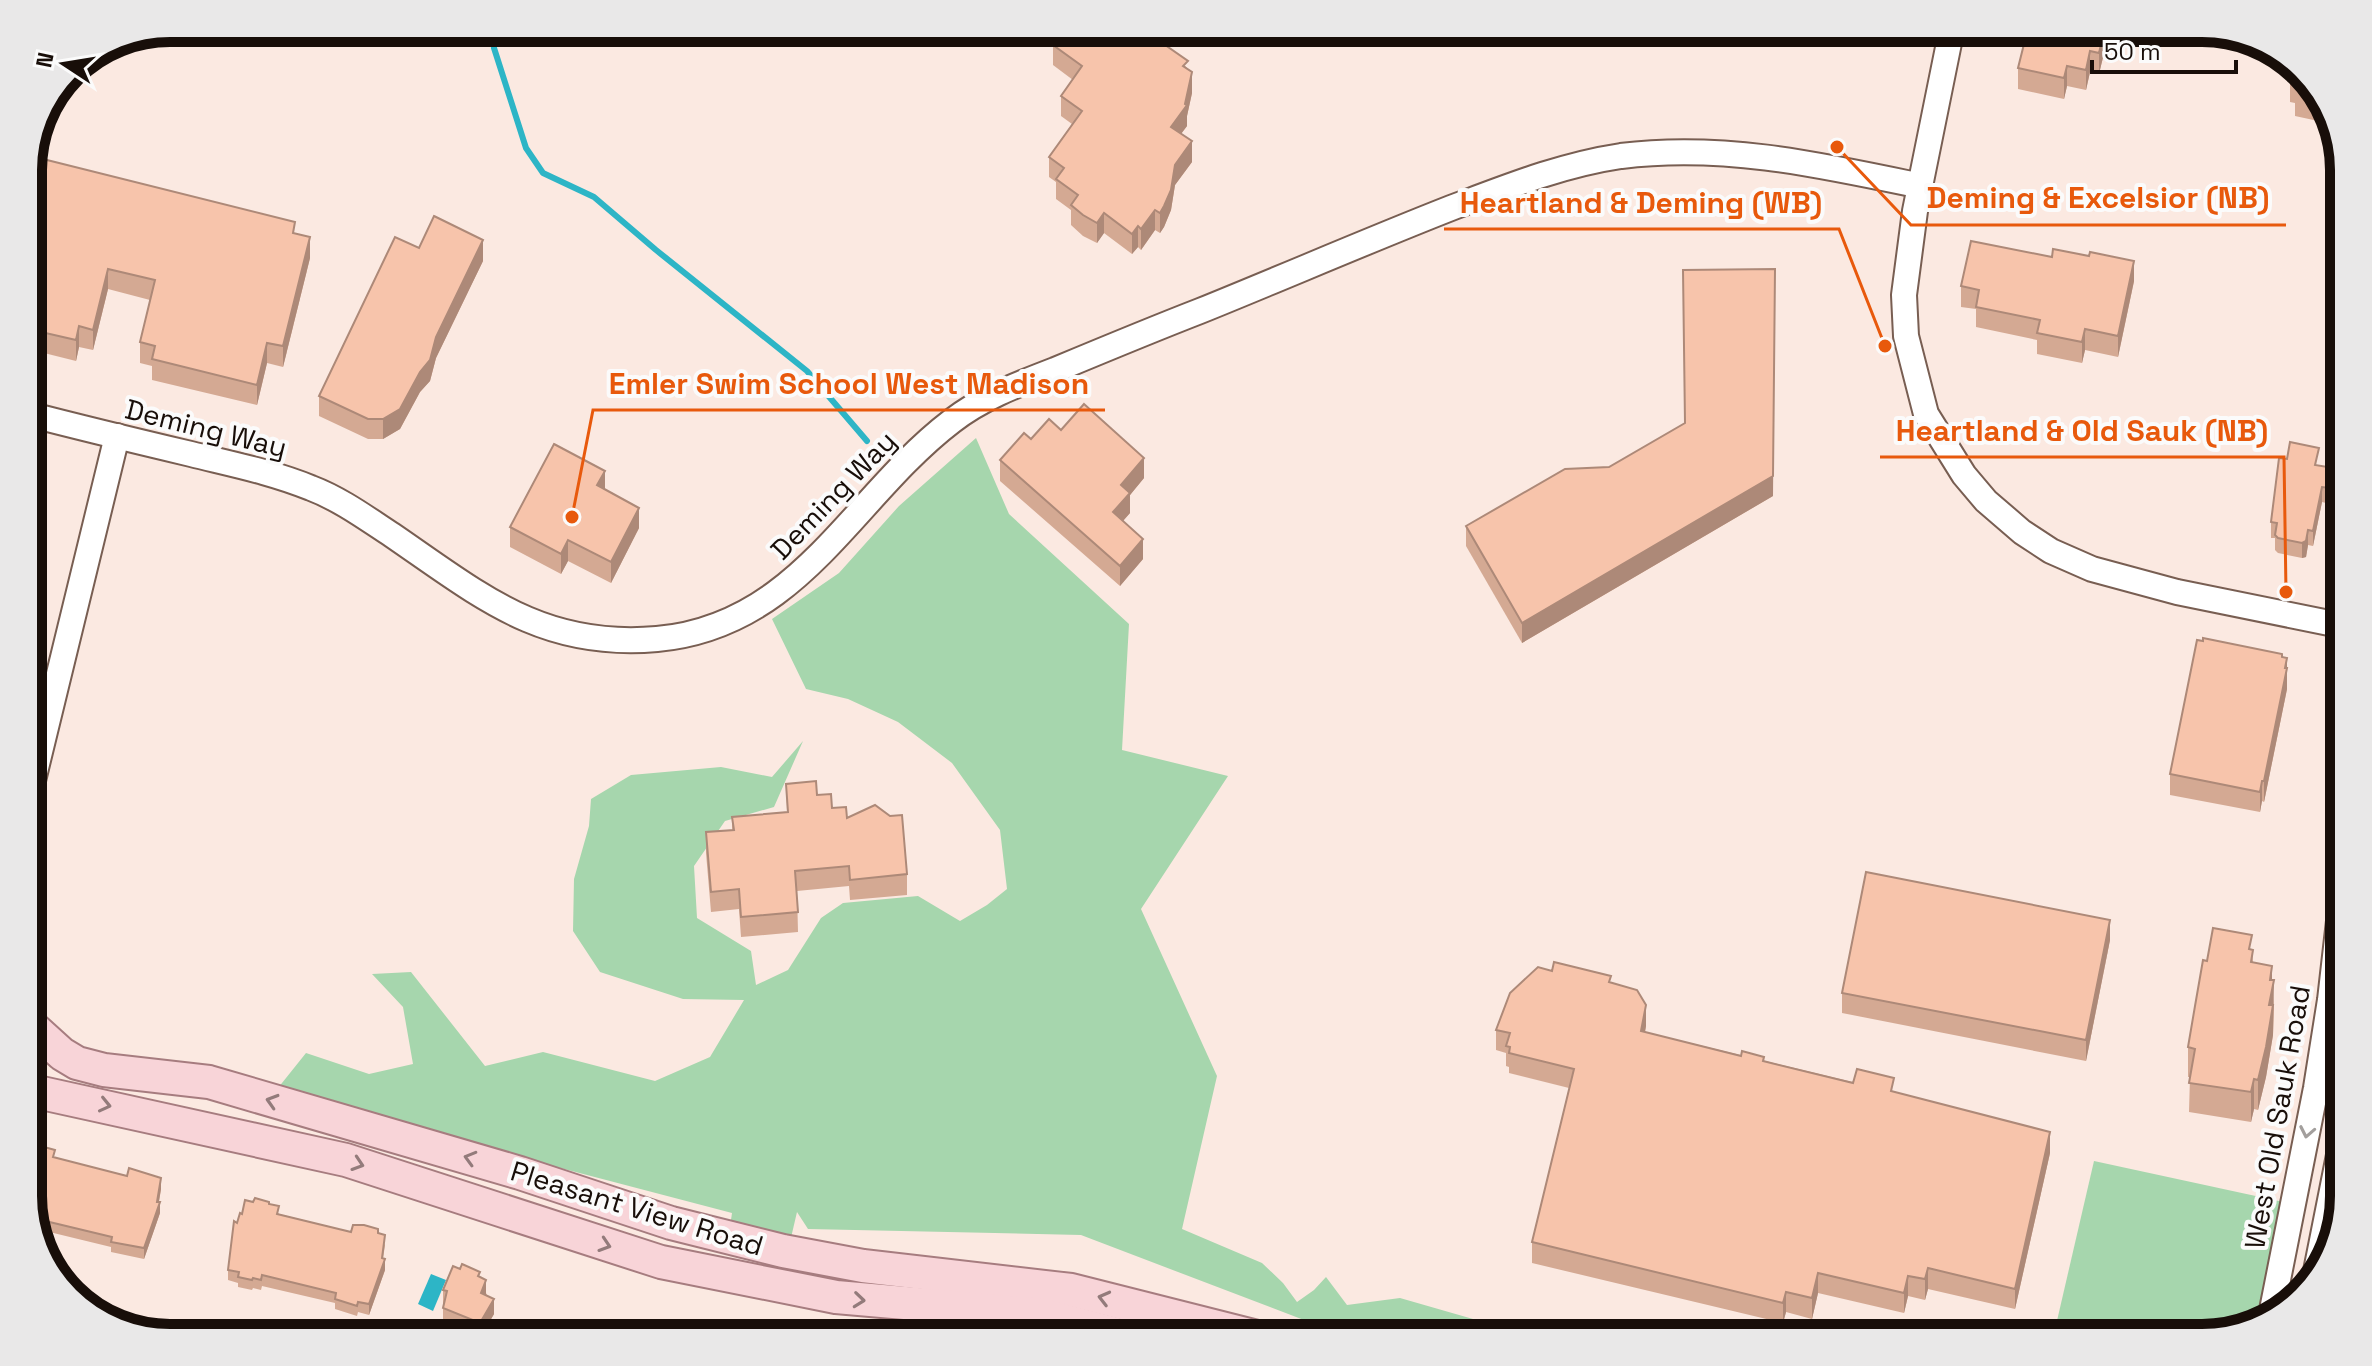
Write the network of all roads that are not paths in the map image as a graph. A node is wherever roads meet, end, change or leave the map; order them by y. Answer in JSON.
{"nodes":[{"id":1,"x":1949,"y":42,"type":"edge"},
{"id":2,"x":1921,"y":186,"type":"junction"},
{"id":3,"x":42,"y":417,"type":"edge"},
{"id":4,"x":117,"y":436,"type":"junction"},
{"id":5,"x":2330,"y":623,"type":"edge"},
{"id":6,"x":42,"y":744,"type":"edge"},
{"id":7,"x":2330,"y":1030,"type":"edge"},
{"id":8,"x":42,"y":1036,"type":"edge"},
{"id":9,"x":42,"y":1093,"type":"edge"},
{"id":10,"x":2330,"y":1202,"type":"edge"},
{"id":11,"x":2322,"y":1238,"type":"edge"},
{"id":12,"x":2274,"y":1302,"type":"edge"},
{"id":13,"x":1078,"y":1324,"type":"edge"},
{"id":14,"x":1206,"y":1324,"type":"edge"}],
"edges":[{"from":1,"to":2,"type":"street"},
{"from":2,"to":4,"type":"street","name":"Deming Way"},
{"from":2,"to":5,"type":"street"},
{"from":3,"to":4,"type":"street","name":"Deming Way"},
{"from":4,"to":6,"type":"street"},
{"from":7,"to":12,"type":"street","name":"West Old Sauk Road","one_way":true},
{"from":14,"to":8,"type":"main road","name":"Pleasant View Road","one_way":true},
{"from":9,"to":13,"type":"main road","name":"Pleasant View Road","one_way":true},
{"from":10,"to":11,"type":"street"}]}
